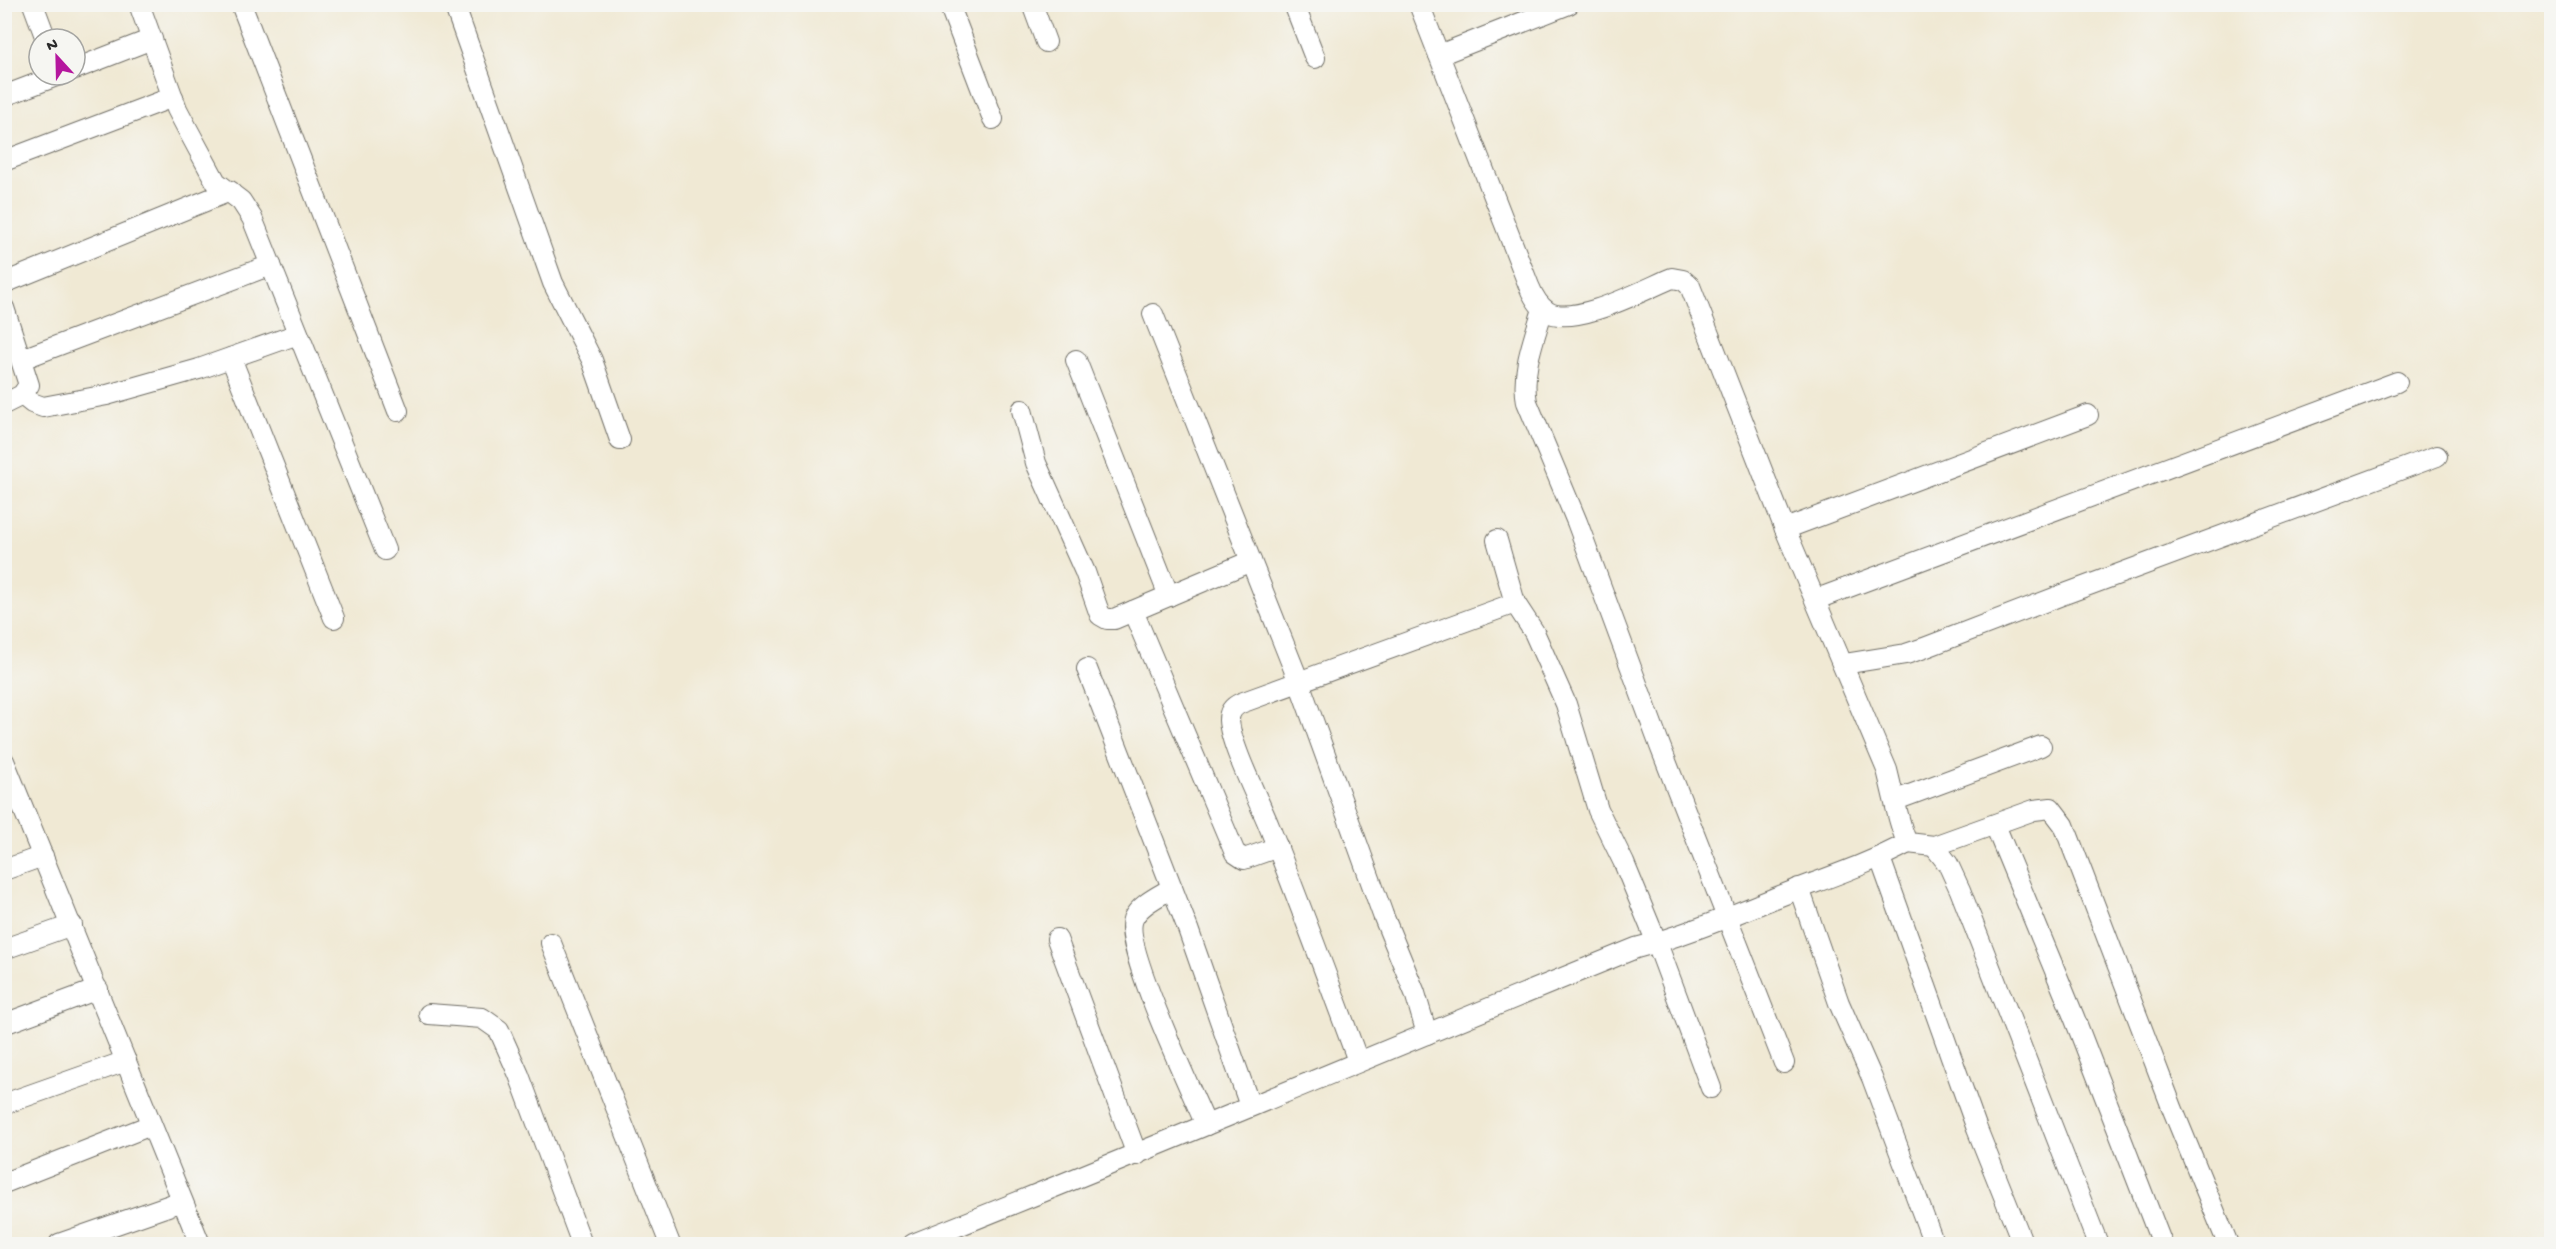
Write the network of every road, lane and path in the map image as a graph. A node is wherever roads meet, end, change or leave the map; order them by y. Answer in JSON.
{"nodes":[{"id":1,"x":33,"y":4,"type":"edge"},
{"id":2,"x":139,"y":4,"type":"edge"},
{"id":3,"x":241,"y":4,"type":"edge"},
{"id":4,"x":454,"y":4,"type":"edge"},
{"id":5,"x":949,"y":4,"type":"edge"},
{"id":6,"x":1032,"y":4,"type":"edge"},
{"id":7,"x":1294,"y":4,"type":"edge"},
{"id":8,"x":1419,"y":4,"type":"edge"},
{"id":9,"x":1569,"y":4,"type":"edge"},
{"id":10,"x":42,"y":27,"type":"edge"},
{"id":11,"x":152,"y":39,"type":"junction"},
{"id":12,"x":1046,"y":42,"type":"dead end"},
{"id":13,"x":1439,"y":55,"type":"junction"},
{"id":14,"x":1315,"y":58,"type":"dead end"},
{"id":15,"x":87,"y":64,"type":"edge"},
{"id":16,"x":28,"y":87,"type":"edge"},
{"id":17,"x":4,"y":96,"type":"edge"},
{"id":18,"x":173,"y":97,"type":"junction"},
{"id":19,"x":993,"y":119,"type":"dead end"},
{"id":20,"x":4,"y":161,"type":"edge"},
{"id":21,"x":230,"y":191,"type":"junction"},
{"id":22,"x":271,"y":265,"type":"junction"},
{"id":23,"x":4,"y":283,"type":"edge"},
{"id":24,"x":4,"y":308,"type":"edge"},
{"id":25,"x":1543,"y":309,"type":"junction"},
{"id":26,"x":1153,"y":314,"type":"dead end"},
{"id":27,"x":298,"y":334,"type":"junction"},
{"id":28,"x":15,"y":349,"type":"edge"},
{"id":29,"x":231,"y":358,"type":"junction"},
{"id":30,"x":1076,"y":360,"type":"dead end"},
{"id":31,"x":2397,"y":382,"type":"dead end"},
{"id":32,"x":13,"y":400,"type":"edge"},
{"id":33,"x":1022,"y":410,"type":"dead end"},
{"id":34,"x":398,"y":411,"type":"dead end"},
{"id":35,"x":2088,"y":415,"type":"dead end"},
{"id":36,"x":620,"y":441,"type":"dead end"},
{"id":37,"x":2437,"y":456,"type":"dead end"},
{"id":38,"x":1785,"y":529,"type":"junction"},
{"id":39,"x":1497,"y":540,"type":"dead end"},
{"id":40,"x":385,"y":550,"type":"dead end"},
{"id":41,"x":1251,"y":561,"type":"junction"},
{"id":42,"x":1169,"y":596,"type":"junction"},
{"id":43,"x":1817,"y":599,"type":"junction"},
{"id":44,"x":1515,"y":603,"type":"junction"},
{"id":45,"x":1133,"y":611,"type":"junction"},
{"id":46,"x":334,"y":618,"type":"dead end"},
{"id":47,"x":1844,"y":664,"type":"junction"},
{"id":48,"x":1087,"y":669,"type":"dead end"},
{"id":49,"x":1299,"y":682,"type":"junction"},
{"id":50,"x":2041,"y":746,"type":"dead end"},
{"id":51,"x":4,"y":761,"type":"edge"},
{"id":52,"x":10,"y":790,"type":"edge"},
{"id":53,"x":1896,"y":800,"type":"junction"},
{"id":54,"x":1995,"y":825,"type":"junction"},
{"id":55,"x":1908,"y":843,"type":"junction"},
{"id":56,"x":1934,"y":846,"type":"junction"},
{"id":57,"x":1278,"y":847,"type":"junction"},
{"id":58,"x":43,"y":856,"type":"junction"},
{"id":59,"x":1880,"y":858,"type":"junction"},
{"id":60,"x":4,"y":870,"type":"edge"},
{"id":61,"x":1172,"y":888,"type":"junction"},
{"id":62,"x":1799,"y":888,"type":"junction"},
{"id":63,"x":1727,"y":918,"type":"junction"},
{"id":64,"x":72,"y":925,"type":"junction"},
{"id":65,"x":1057,"y":939,"type":"dead end"},
{"id":66,"x":550,"y":943,"type":"dead end"},
{"id":67,"x":1657,"y":943,"type":"junction"},
{"id":68,"x":4,"y":950,"type":"edge"},
{"id":69,"x":98,"y":989,"type":"junction"},
{"id":70,"x":429,"y":1014,"type":"dead end"},
{"id":71,"x":4,"y":1024,"type":"edge"},
{"id":72,"x":1427,"y":1034,"type":"junction"},
{"id":73,"x":126,"y":1061,"type":"junction"},
{"id":74,"x":1358,"y":1061,"type":"junction"},
{"id":75,"x":1784,"y":1063,"type":"dead end"},
{"id":76,"x":1711,"y":1088,"type":"dead end"},
{"id":77,"x":4,"y":1104,"type":"edge"},
{"id":78,"x":1250,"y":1106,"type":"junction"},
{"id":79,"x":151,"y":1125,"type":"junction"},
{"id":80,"x":1206,"y":1125,"type":"junction"},
{"id":81,"x":1137,"y":1155,"type":"junction"},
{"id":82,"x":4,"y":1182,"type":"edge"},
{"id":83,"x":182,"y":1201,"type":"junction"},
{"id":84,"x":59,"y":1245,"type":"edge"},
{"id":85,"x":200,"y":1245,"type":"edge"},
{"id":86,"x":582,"y":1245,"type":"edge"},
{"id":87,"x":670,"y":1245,"type":"edge"},
{"id":88,"x":913,"y":1245,"type":"edge"},
{"id":89,"x":1934,"y":1245,"type":"edge"},
{"id":90,"x":2023,"y":1245,"type":"edge"},
{"id":91,"x":2098,"y":1245,"type":"edge"},
{"id":92,"x":2162,"y":1245,"type":"edge"},
{"id":93,"x":2228,"y":1245,"type":"edge"}],
"edges":[{"from":1,"to":10,"type":"street"},
{"from":2,"to":11,"type":"street"},
{"from":3,"to":34,"type":"street"},
{"from":4,"to":36,"type":"street"},
{"from":5,"to":19,"type":"street"},
{"from":6,"to":12,"type":"street"},
{"from":7,"to":14,"type":"street"},
{"from":8,"to":13,"type":"street"},
{"from":9,"to":13,"type":"street"},
{"from":11,"to":15,"type":"street"},
{"from":11,"to":18,"type":"street"},
{"from":13,"to":25,"type":"street"},
{"from":16,"to":17,"type":"street"},
{"from":18,"to":20,"type":"street"},
{"from":18,"to":21,"type":"street"},
{"from":21,"to":22,"type":"street"},
{"from":21,"to":23,"type":"street"},
{"from":22,"to":27,"type":"street"},
{"from":22,"to":28,"type":"street"},
{"from":24,"to":28,"type":"street"},
{"from":25,"to":38,"type":"street"},
{"from":25,"to":63,"type":"street"},
{"from":26,"to":41,"type":"street"},
{"from":27,"to":29,"type":"street"},
{"from":27,"to":40,"type":"street"},
{"from":28,"to":32,"type":"street"},
{"from":29,"to":32,"type":"street"},
{"from":29,"to":46,"type":"street"},
{"from":30,"to":42,"type":"street"},
{"from":31,"to":43,"type":"street"},
{"from":33,"to":45,"type":"street"},
{"from":35,"to":38,"type":"street"},
{"from":37,"to":47,"type":"street"},
{"from":38,"to":43,"type":"street"},
{"from":39,"to":44,"type":"street"},
{"from":41,"to":42,"type":"street"},
{"from":41,"to":49,"type":"street"},
{"from":42,"to":45,"type":"street"},
{"from":43,"to":47,"type":"street"},
{"from":44,"to":49,"type":"street"},
{"from":44,"to":67,"type":"street"},
{"from":45,"to":57,"type":"street"},
{"from":47,"to":53,"type":"street"},
{"from":48,"to":61,"type":"street"},
{"from":49,"to":57,"type":"street"},
{"from":49,"to":72,"type":"street"},
{"from":50,"to":53,"type":"street"},
{"from":51,"to":52,"type":"street"},
{"from":52,"to":58,"type":"street"},
{"from":53,"to":55,"type":"street"},
{"from":54,"to":56,"type":"street"},
{"from":54,"to":92,"type":"street"},
{"from":54,"to":93,"type":"street"},
{"from":55,"to":56,"type":"street"},
{"from":55,"to":59,"type":"street"},
{"from":56,"to":91,"type":"street"},
{"from":57,"to":74,"type":"street"},
{"from":58,"to":60,"type":"street"},
{"from":58,"to":64,"type":"street"},
{"from":59,"to":62,"type":"street"},
{"from":59,"to":90,"type":"street"},
{"from":61,"to":78,"type":"street"},
{"from":61,"to":80,"type":"street"},
{"from":62,"to":63,"type":"street"},
{"from":62,"to":89,"type":"street"},
{"from":63,"to":67,"type":"street"},
{"from":63,"to":75,"type":"street"},
{"from":64,"to":68,"type":"street"},
{"from":64,"to":69,"type":"street"},
{"from":65,"to":81,"type":"street"},
{"from":66,"to":87,"type":"street"},
{"from":67,"to":72,"type":"street"},
{"from":67,"to":76,"type":"street"},
{"from":69,"to":71,"type":"street"},
{"from":69,"to":73,"type":"street"},
{"from":70,"to":86,"type":"street"},
{"from":72,"to":74,"type":"street"},
{"from":73,"to":77,"type":"street"},
{"from":73,"to":79,"type":"street"},
{"from":74,"to":78,"type":"street"},
{"from":78,"to":80,"type":"street"},
{"from":79,"to":82,"type":"street"},
{"from":79,"to":83,"type":"street"},
{"from":80,"to":81,"type":"street"},
{"from":81,"to":88,"type":"street"},
{"from":83,"to":84,"type":"street"},
{"from":83,"to":85,"type":"street"}]}
